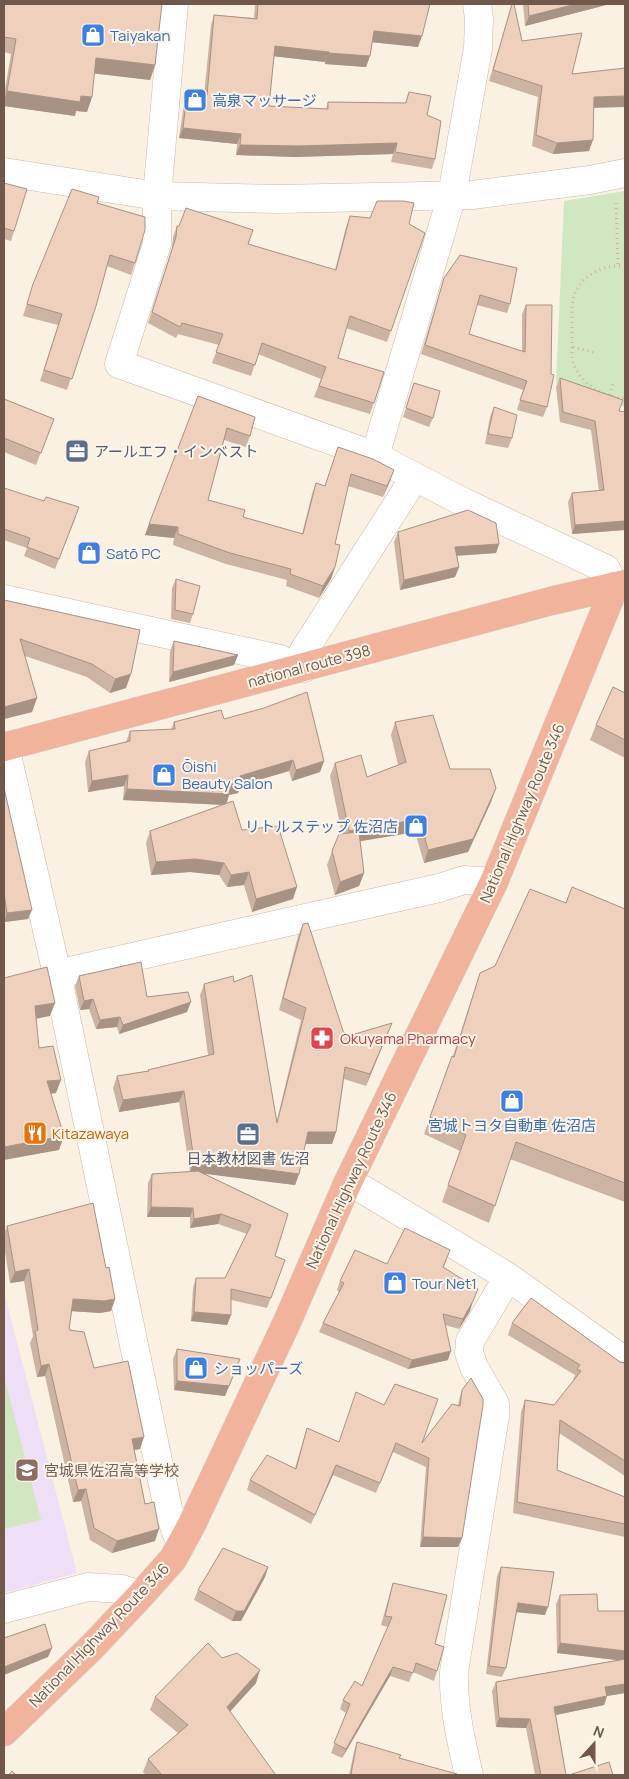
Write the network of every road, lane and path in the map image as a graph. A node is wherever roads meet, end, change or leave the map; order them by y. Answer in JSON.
{"nodes":[{"id":1,"x":174,"y":4,"type":"edge"},
{"id":2,"x":477,"y":4,"type":"edge"},
{"id":3,"x":4,"y":172,"type":"edge"},
{"id":4,"x":620,"y":174,"type":"edge"},
{"id":5,"x":452,"y":195,"type":"junction"},
{"id":6,"x":157,"y":196,"type":"junction"},
{"id":7,"x":618,"y":265,"type":"junction"},
{"id":8,"x":625,"y":266,"type":"edge"},
{"id":9,"x":572,"y":347,"type":"junction"},
{"id":10,"x":597,"y":353,"type":"dead end"},
{"id":11,"x":613,"y":382,"type":"dead end"},
{"id":12,"x":610,"y":395,"type":"junction"},
{"id":13,"x":625,"y":398,"type":"edge"},
{"id":14,"x":375,"y":456,"type":"junction"},
{"id":15,"x":416,"y":477,"type":"junction"},
{"id":16,"x":622,"y":586,"type":"edge"},
{"id":17,"x":4,"y":599,"type":"edge"},
{"id":18,"x":297,"y":670,"type":"junction"},
{"id":19,"x":5,"y":746,"type":"edge"},
{"id":20,"x":494,"y":882,"type":"junction"},
{"id":21,"x":57,"y":974,"type":"junction"},
{"id":22,"x":348,"y":1182,"type":"junction"},
{"id":23,"x":508,"y":1277,"type":"junction"},
{"id":24,"x":625,"y":1361,"type":"edge"},
{"id":25,"x":181,"y":1545,"type":"junction"},
{"id":26,"x":141,"y":1595,"type":"junction"},
{"id":27,"x":4,"y":1609,"type":"edge"},
{"id":28,"x":4,"y":1732,"type":"edge"},
{"id":29,"x":469,"y":1775,"type":"edge"}],
"edges":[{"from":1,"to":6,"type":"street"},
{"from":2,"to":5,"type":"street"},
{"from":3,"to":6,"type":"street"},
{"from":4,"to":5,"type":"street"},
{"from":4,"to":7,"type":"path"},
{"from":5,"to":6,"type":"street"},
{"from":5,"to":14,"type":"street"},
{"from":6,"to":14,"type":"street"},
{"from":7,"to":8,"type":"path"},
{"from":7,"to":9,"type":"path"},
{"from":9,"to":10,"type":"path"},
{"from":9,"to":12,"type":"path"},
{"from":11,"to":12,"type":"path"},
{"from":12,"to":13,"type":"path"},
{"from":14,"to":15,"type":"street"},
{"from":15,"to":16,"type":"street"},
{"from":15,"to":18,"type":"street"},
{"from":16,"to":18,"type":"highway","name":"national route 398"},
{"from":16,"to":20,"type":"highway","name":"National Highway Route 346"},
{"from":17,"to":18,"type":"street"},
{"from":18,"to":19,"type":"highway","name":"national route 398"},
{"from":19,"to":21,"type":"street"},
{"from":20,"to":21,"type":"street"},
{"from":20,"to":22,"type":"highway","name":"National Highway Route 346"},
{"from":21,"to":25,"type":"street"},
{"from":22,"to":23,"type":"street"},
{"from":22,"to":25,"type":"highway","name":"National Highway Route 346"},
{"from":23,"to":24,"type":"street"},
{"from":23,"to":29,"type":"street"},
{"from":25,"to":26,"type":"highway","name":"National Highway Route 346"},
{"from":26,"to":27,"type":"street"},
{"from":26,"to":28,"type":"highway","name":"National Highway Route 346"}]}
